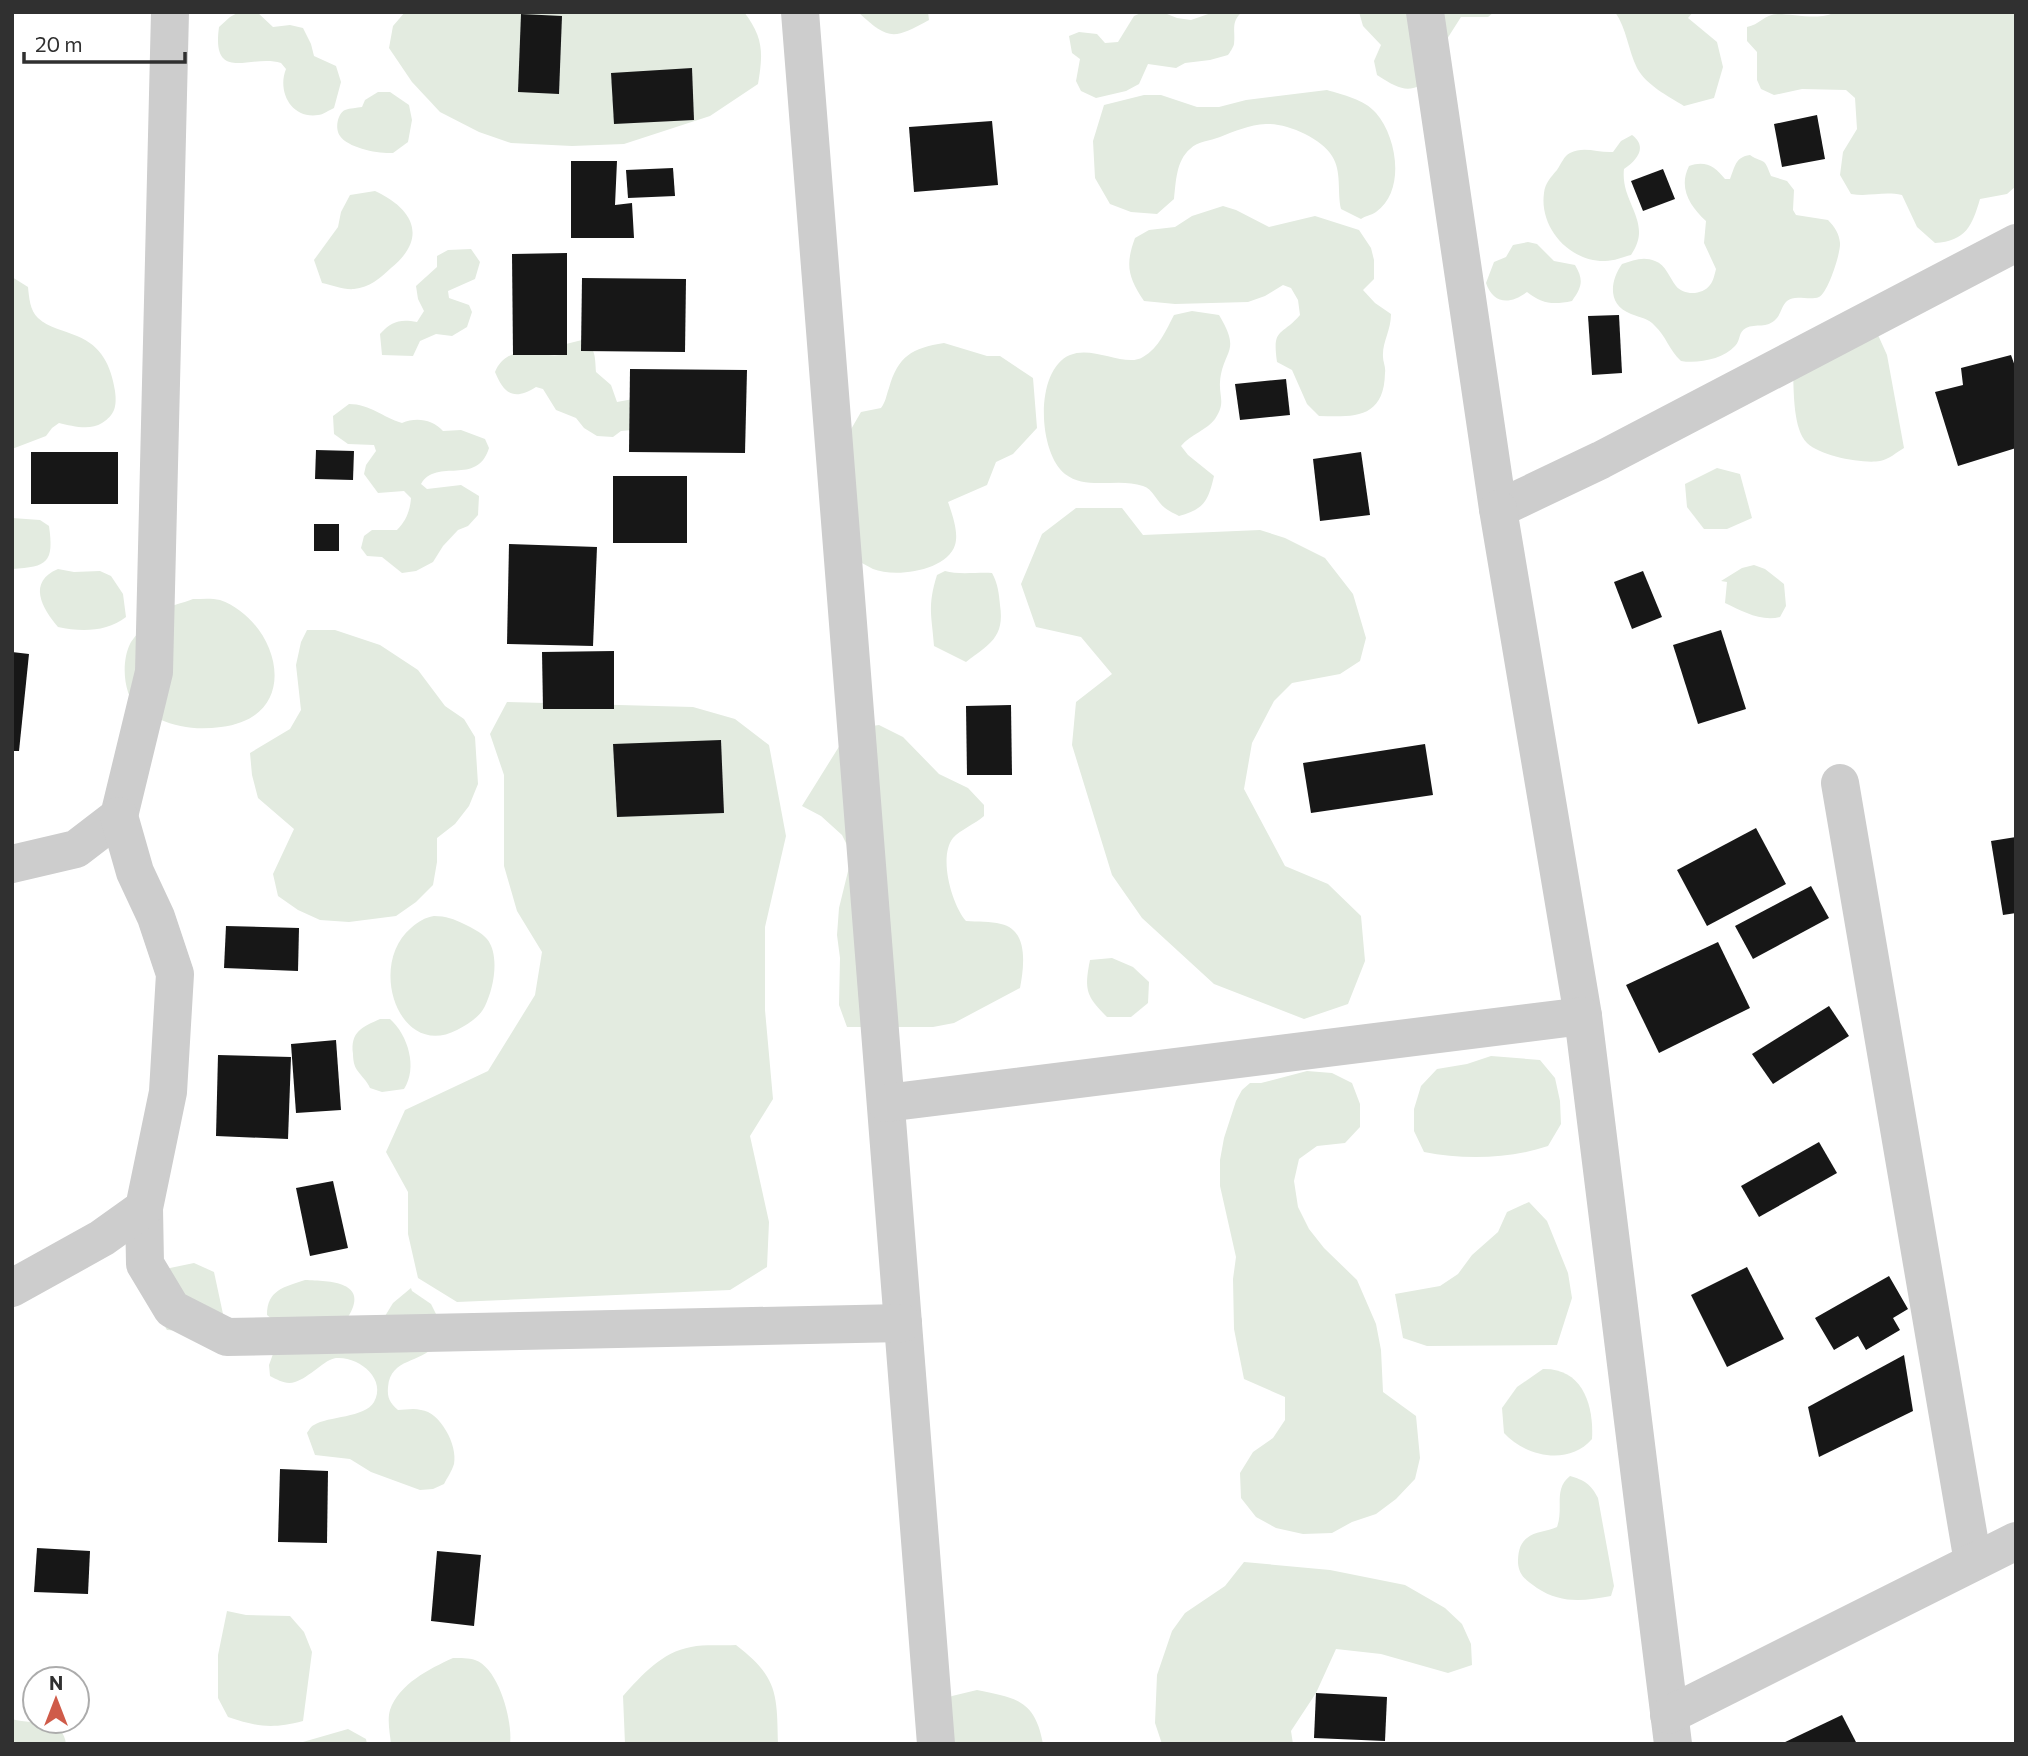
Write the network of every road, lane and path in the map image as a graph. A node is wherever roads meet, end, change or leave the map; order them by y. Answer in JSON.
{"nodes":[{"id":1,"x":170,"y":12,"type":"edge"},
{"id":2,"x":800,"y":12,"type":"edge"},
{"id":3,"x":1425,"y":12,"type":"edge"},
{"id":4,"x":2016,"y":243,"type":"edge"},
{"id":5,"x":1498,"y":509,"type":"junction"},
{"id":6,"x":1840,"y":783,"type":"dead end"},
{"id":7,"x":119,"y":816,"type":"junction"},
{"id":8,"x":12,"y":864,"type":"edge"},
{"id":9,"x":1583,"y":1016,"type":"junction"},
{"id":10,"x":886,"y":1103,"type":"junction"},
{"id":11,"x":144,"y":1208,"type":"junction"},
{"id":12,"x":12,"y":1288,"type":"edge"},
{"id":13,"x":904,"y":1323,"type":"junction"},
{"id":14,"x":2016,"y":1541,"type":"edge"},
{"id":15,"x":1973,"y":1562,"type":"junction"},
{"id":16,"x":1671,"y":1730,"type":"edge"},
{"id":17,"x":936,"y":1744,"type":"edge"}],
"edges":[{"from":1,"to":7,"type":"street"},
{"from":2,"to":10,"type":"street"},
{"from":3,"to":5,"type":"street"},
{"from":4,"to":5,"type":"street"},
{"from":5,"to":9,"type":"street"},
{"from":6,"to":15,"type":"street"},
{"from":7,"to":8,"type":"street"},
{"from":7,"to":11,"type":"street"},
{"from":9,"to":10,"type":"street"},
{"from":9,"to":16,"type":"street"},
{"from":10,"to":13,"type":"street"},
{"from":11,"to":12,"type":"street"},
{"from":11,"to":13,"type":"street"},
{"from":13,"to":17,"type":"street"},
{"from":14,"to":15,"type":"street"},
{"from":15,"to":16,"type":"street"}]}
